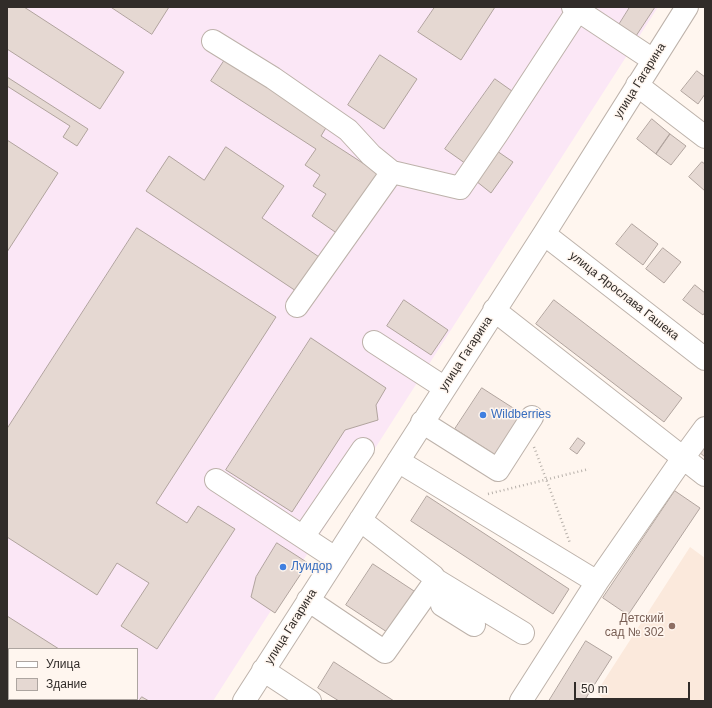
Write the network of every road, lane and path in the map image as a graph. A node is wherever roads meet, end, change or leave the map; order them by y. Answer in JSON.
{"nodes":[{"id":1,"x":687,"y":7,"type":"edge"},
{"id":2,"x":575,"y":9,"type":"edge"},
{"id":3,"x":213,"y":41,"type":"dead end"},
{"id":4,"x":653,"y":60,"type":"junction"},
{"id":5,"x":637,"y":85,"type":"junction"},
{"id":6,"x":705,"y":137,"type":"edge"},
{"id":7,"x":392,"y":172,"type":"junction"},
{"id":8,"x":544,"y":234,"type":"junction"},
{"id":9,"x":297,"y":306,"type":"dead end"},
{"id":10,"x":494,"y":310,"type":"junction"},
{"id":11,"x":374,"y":342,"type":"dead end"},
{"id":12,"x":705,"y":359,"type":"edge"},
{"id":13,"x":445,"y":388,"type":"junction"},
{"id":14,"x":422,"y":422,"type":"junction"},
{"id":15,"x":529,"y":422,"type":"joint"},
{"id":16,"x":705,"y":428,"type":"edge"},
{"id":17,"x":363,"y":449,"type":"dead end"},
{"id":18,"x":682,"y":458,"type":"junction"},
{"id":19,"x":398,"y":461,"type":"junction"},
{"id":20,"x":589,"y":469,"type":"dead end"},
{"id":21,"x":705,"y":475,"type":"edge"},
{"id":22,"x":216,"y":480,"type":"dead end"},
{"id":23,"x":547,"y":481,"type":"junction"},
{"id":24,"x":462,"y":500,"type":"junction"},
{"id":25,"x":360,"y":520,"type":"junction"},
{"id":26,"x":303,"y":537,"type":"junction"},
{"id":27,"x":335,"y":558,"type":"junction"},
{"id":28,"x":569,"y":565,"type":"junction"},
{"id":29,"x":598,"y":582,"type":"junction"},
{"id":30,"x":443,"y":585,"type":"junction"},
{"id":31,"x":308,"y":600,"type":"junction"},
{"id":32,"x":474,"y":625,"type":"dead end"},
{"id":33,"x":523,"y":633,"type":"dead end"},
{"id":34,"x":263,"y":670,"type":"junction"},
{"id":35,"x":244,"y":701,"type":"edge"},
{"id":36,"x":310,"y":701,"type":"edge"},
{"id":37,"x":521,"y":701,"type":"edge"}],
"edges":[{"from":1,"to":4,"type":"street","name":"улица Гагарина"},
{"from":2,"to":4,"type":"street"},
{"from":2,"to":7,"type":"street"},
{"from":3,"to":7,"type":"street"},
{"from":4,"to":5,"type":"street","name":"улица Гагарина"},
{"from":5,"to":6,"type":"street"},
{"from":5,"to":8,"type":"street","name":"улица Гагарина"},
{"from":7,"to":9,"type":"street"},
{"from":8,"to":10,"type":"street","name":"улица Гагарина"},
{"from":8,"to":12,"type":"street","name":"улица Ярослава Гашека"},
{"from":10,"to":13,"type":"street","name":"улица Гагарина"},
{"from":10,"to":18,"type":"street"},
{"from":11,"to":13,"type":"street"},
{"from":13,"to":14,"type":"street","name":"улица Гагарина"},
{"from":14,"to":15,"type":"street"},
{"from":14,"to":19,"type":"street","name":"улица Гагарина"},
{"from":15,"to":23,"type":"path"},
{"from":16,"to":18,"type":"street"},
{"from":17,"to":26,"type":"street"},
{"from":18,"to":21,"type":"street"},
{"from":18,"to":29,"type":"street"},
{"from":19,"to":24,"type":"street"},
{"from":19,"to":25,"type":"street","name":"улица Гагарина"},
{"from":20,"to":23,"type":"path"},
{"from":22,"to":26,"type":"street"},
{"from":23,"to":24,"type":"path"},
{"from":23,"to":28,"type":"path"},
{"from":24,"to":28,"type":"street"},
{"from":25,"to":27,"type":"street","name":"улица Гагарина"},
{"from":25,"to":30,"type":"street"},
{"from":26,"to":27,"type":"street"},
{"from":27,"to":31,"type":"street","name":"улица Гагарина"},
{"from":28,"to":29,"type":"street"},
{"from":29,"to":37,"type":"street"},
{"from":30,"to":31,"type":"street"},
{"from":30,"to":32,"type":"street"},
{"from":30,"to":33,"type":"street"},
{"from":31,"to":34,"type":"street","name":"улица Гагарина"},
{"from":34,"to":35,"type":"street","name":"улица Гагарина"},
{"from":34,"to":36,"type":"street"}]}
